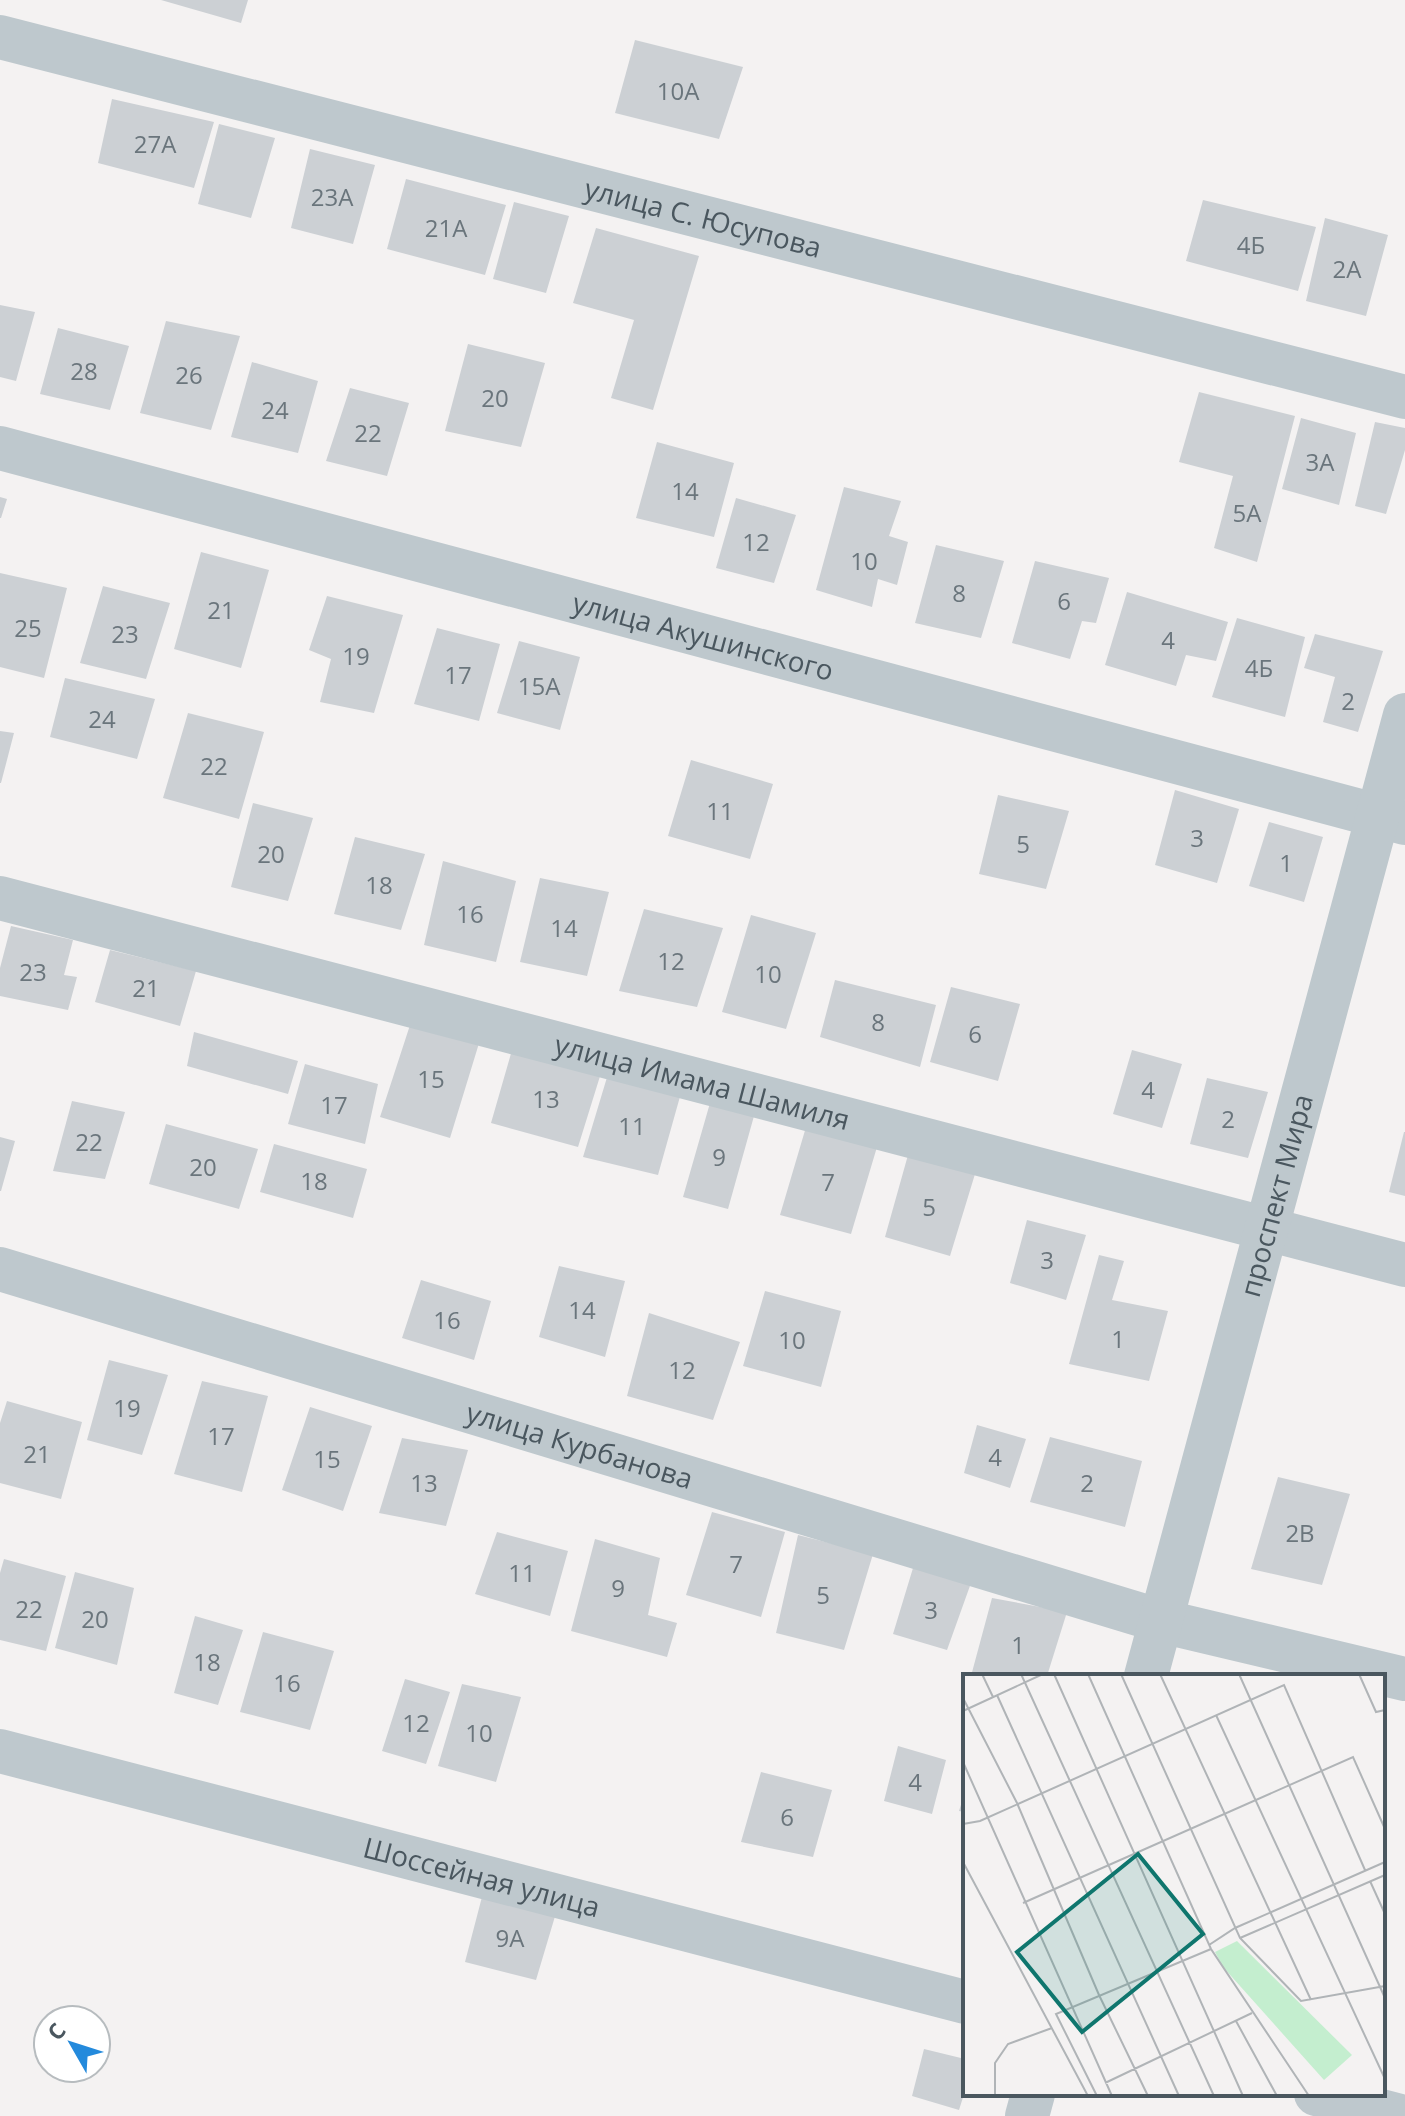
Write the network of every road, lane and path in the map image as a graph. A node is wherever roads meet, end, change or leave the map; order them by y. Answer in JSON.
{"nodes":[{"id":1,"x":0,"y":37,"type":"edge"},
{"id":2,"x":1405,"y":397,"type":"edge"},
{"id":3,"x":0,"y":448,"type":"edge"},
{"id":4,"x":1405,"y":715,"type":"edge"},
{"id":5,"x":1391,"y":819,"type":"edge"},
{"id":6,"x":0,"y":898,"type":"edge"},
{"id":7,"x":1266,"y":1228,"type":"junction"},
{"id":8,"x":1405,"y":1265,"type":"edge"},
{"id":9,"x":0,"y":1269,"type":"edge"},
{"id":10,"x":1161,"y":1621,"type":"junction"},
{"id":11,"x":1147,"y":1674,"type":"edge"},
{"id":12,"x":1384,"y":1674,"type":"edge"},
{"id":13,"x":1385,"y":1674,"type":"edge"},
{"id":14,"x":1405,"y":1679,"type":"edge"},
{"id":15,"x":0,"y":1751,"type":"edge"},
{"id":16,"x":963,"y":2001,"type":"edge"},
{"id":17,"x":1032,"y":2096,"type":"edge"},
{"id":18,"x":1324,"y":2096,"type":"edge"},
{"id":19,"x":1027,"y":2116,"type":"edge"},
{"id":20,"x":1400,"y":2116,"type":"edge"}],
"edges":[{"from":1,"to":2,"type":"street","name":"улица С. Юсупова"},
{"from":3,"to":5,"type":"street","name":"улица Акушинского"},
{"from":4,"to":5,"type":"street","name":"проспект Мира"},
{"from":5,"to":7,"type":"street","name":"проспект Мира"},
{"from":6,"to":7,"type":"street","name":"улица Имама Шамиля"},
{"from":7,"to":8,"type":"street","name":"улица Имама Шамиля"},
{"from":7,"to":10,"type":"street","name":"проспект Мира"},
{"from":9,"to":10,"type":"street","name":"улица Курбанова"},
{"from":10,"to":11,"type":"street","name":"проспект Мира"},
{"from":10,"to":12,"type":"street","name":"улица Курбанова"},
{"from":13,"to":14,"type":"street","name":"улица Курбанова"},
{"from":15,"to":16,"type":"street","name":"Шоссейная улица"},
{"from":17,"to":19,"type":"street"},
{"from":18,"to":20,"type":"street"}]}
